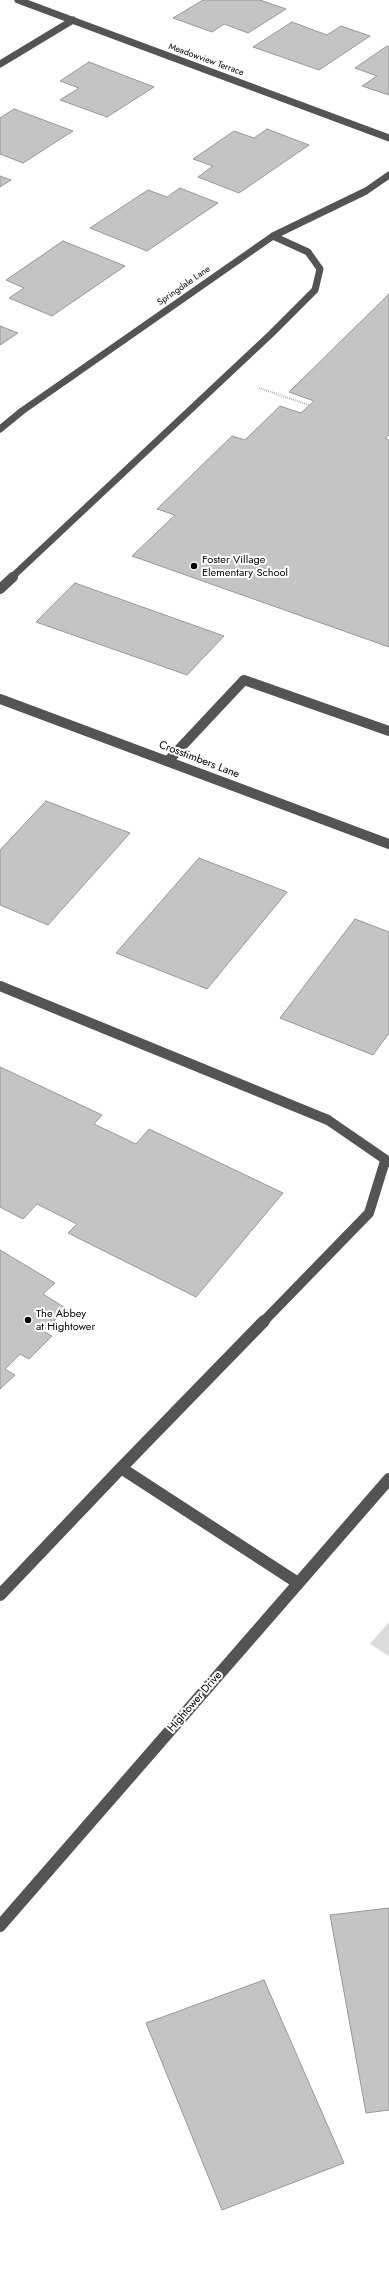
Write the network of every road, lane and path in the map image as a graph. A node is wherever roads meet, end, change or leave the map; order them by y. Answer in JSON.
{"nodes":[{"id":1,"x":18,"y":0,"type":"edge"},
{"id":2,"x":72,"y":20,"type":"junction"},
{"id":3,"x":0,"y":64,"type":"edge"},
{"id":4,"x":389,"y":138,"type":"edge"},
{"id":5,"x":389,"y":175,"type":"edge"},
{"id":6,"x":273,"y":236,"type":"junction"},
{"id":7,"x":256,"y":388,"type":"dead end"},
{"id":8,"x":309,"y":405,"type":"dead end"},
{"id":9,"x":0,"y":429,"type":"edge"},
{"id":10,"x":0,"y":589,"type":"edge"},
{"id":11,"x":0,"y":698,"type":"edge"},
{"id":12,"x":389,"y":731,"type":"edge"},
{"id":13,"x":168,"y":761,"type":"junction"},
{"id":14,"x":389,"y":844,"type":"edge"},
{"id":15,"x":0,"y":986,"type":"edge"},
{"id":16,"x":387,"y":1161,"type":"edge"},
{"id":17,"x":122,"y":1468,"type":"junction"},
{"id":18,"x":389,"y":1478,"type":"edge"},
{"id":19,"x":298,"y":1583,"type":"junction"},
{"id":20,"x":0,"y":1595,"type":"edge"},
{"id":21,"x":0,"y":1926,"type":"edge"}],
"edges":[{"from":1,"to":2,"type":"street","name":"Meadowview Terrace"},
{"from":2,"to":3,"type":"street"},
{"from":2,"to":4,"type":"street","name":"Meadowview Terrace"},
{"from":5,"to":6,"type":"street","name":"Springdale Lane"},
{"from":6,"to":9,"type":"street","name":"Springdale Lane"},
{"from":6,"to":10,"type":"street"},
{"from":7,"to":8,"type":"path"},
{"from":11,"to":13,"type":"street","name":"Crosstimbers Lane"},
{"from":12,"to":13,"type":"street"},
{"from":13,"to":14,"type":"street","name":"Crosstimbers Lane"},
{"from":15,"to":16,"type":"street"},
{"from":16,"to":17,"type":"street"},
{"from":17,"to":19,"type":"street"},
{"from":17,"to":20,"type":"street"},
{"from":18,"to":19,"type":"street","name":"Hightower Drive"},
{"from":19,"to":21,"type":"street","name":"Hightower Drive"}]}
